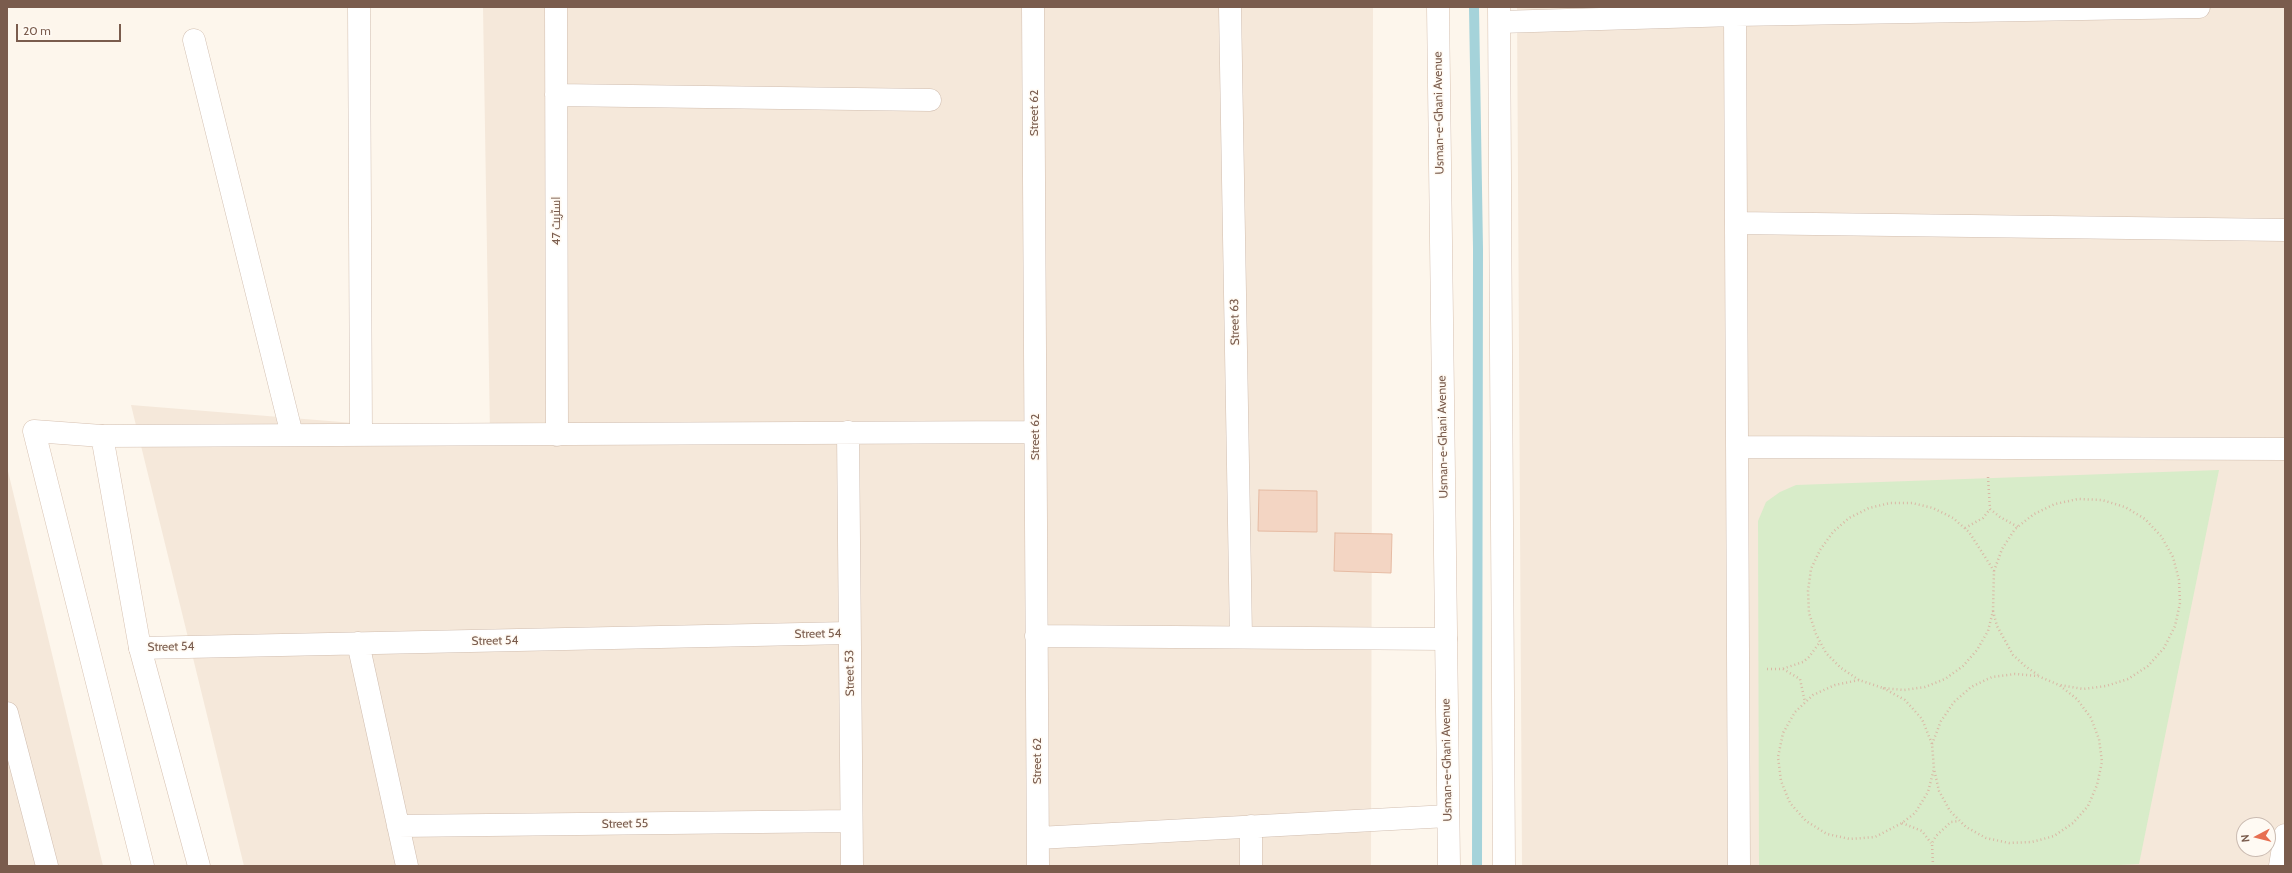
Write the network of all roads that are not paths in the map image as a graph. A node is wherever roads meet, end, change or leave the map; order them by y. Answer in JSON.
{"nodes":[{"id":1,"x":359,"y":7,"type":"edge"},
{"id":2,"x":556,"y":7,"type":"edge"},
{"id":3,"x":1033,"y":7,"type":"edge"},
{"id":4,"x":1230,"y":7,"type":"edge"},
{"id":5,"x":1438,"y":7,"type":"edge"},
{"id":6,"x":2199,"y":7,"type":"edge"},
{"id":7,"x":1500,"y":15,"type":"edge"},
{"id":8,"x":1735,"y":15,"type":"junction"},
{"id":9,"x":194,"y":40,"type":"dead end"},
{"id":10,"x":556,"y":95,"type":"junction"},
{"id":11,"x":930,"y":100,"type":"dead end"},
{"id":12,"x":1736,"y":223,"type":"junction"},
{"id":13,"x":2285,"y":230,"type":"edge"},
{"id":14,"x":848,"y":432,"type":"junction"},
{"id":15,"x":1035,"y":432,"type":"junction"},
{"id":16,"x":292,"y":435,"type":"junction"},
{"id":17,"x":361,"y":435,"type":"junction"},
{"id":18,"x":557,"y":435,"type":"junction"},
{"id":19,"x":102,"y":436,"type":"junction"},
{"id":20,"x":1737,"y":447,"type":"junction"},
{"id":21,"x":2285,"y":449,"type":"edge"},
{"id":22,"x":850,"y":634,"type":"junction"},
{"id":23,"x":1036,"y":636,"type":"junction"},
{"id":24,"x":1241,"y":638,"type":"junction"},
{"id":25,"x":1446,"y":639,"type":"junction"},
{"id":26,"x":358,"y":643,"type":"junction"},
{"id":27,"x":140,"y":648,"type":"junction"},
{"id":28,"x":7,"y":713,"type":"edge"},
{"id":29,"x":1448,"y":816,"type":"junction"},
{"id":30,"x":851,"y":821,"type":"junction"},
{"id":31,"x":398,"y":826,"type":"junction"},
{"id":32,"x":1251,"y":826,"type":"junction"},
{"id":33,"x":2285,"y":835,"type":"edge"},
{"id":34,"x":1038,"y":838,"type":"junction"},
{"id":35,"x":47,"y":866,"type":"edge"},
{"id":36,"x":143,"y":866,"type":"edge"},
{"id":37,"x":199,"y":866,"type":"edge"},
{"id":38,"x":407,"y":866,"type":"edge"},
{"id":39,"x":852,"y":866,"type":"edge"},
{"id":40,"x":1038,"y":866,"type":"edge"},
{"id":41,"x":1251,"y":866,"type":"edge"},
{"id":42,"x":1449,"y":866,"type":"edge"},
{"id":43,"x":1504,"y":866,"type":"edge"},
{"id":44,"x":1739,"y":866,"type":"edge"},
{"id":45,"x":2280,"y":866,"type":"edge"}],
"edges":[{"from":1,"to":17,"type":"street"},
{"from":2,"to":10,"type":"street","name":"اسٹریٹ 47"},
{"from":3,"to":15,"type":"street","name":"Street 62"},
{"from":4,"to":24,"type":"street","name":"Street 63"},
{"from":5,"to":25,"type":"street","name":"Usman-e-Ghani Avenue"},
{"from":6,"to":8,"type":"street"},
{"from":7,"to":8,"type":"street"},
{"from":7,"to":43,"type":"street"},
{"from":8,"to":12,"type":"street"},
{"from":9,"to":16,"type":"street"},
{"from":10,"to":11,"type":"street"},
{"from":10,"to":18,"type":"street","name":"اسٹریٹ 47"},
{"from":12,"to":13,"type":"street"},
{"from":12,"to":20,"type":"street"},
{"from":14,"to":15,"type":"street"},
{"from":14,"to":18,"type":"street"},
{"from":14,"to":22,"type":"street","name":"Street 53"},
{"from":15,"to":23,"type":"street","name":"Street 62"},
{"from":16,"to":17,"type":"street"},
{"from":16,"to":19,"type":"street"},
{"from":17,"to":18,"type":"street"},
{"from":19,"to":27,"type":"street"},
{"from":19,"to":36,"type":"street"},
{"from":20,"to":21,"type":"street"},
{"from":20,"to":44,"type":"street"},
{"from":22,"to":26,"type":"street","name":"Street 54"},
{"from":22,"to":30,"type":"street","name":"Street 53"},
{"from":23,"to":24,"type":"street"},
{"from":23,"to":34,"type":"street","name":"Street 62"},
{"from":24,"to":25,"type":"street"},
{"from":25,"to":29,"type":"street","name":"Usman-e-Ghani Avenue"},
{"from":26,"to":27,"type":"street","name":"Street 54"},
{"from":26,"to":31,"type":"street"},
{"from":27,"to":37,"type":"street"},
{"from":28,"to":35,"type":"street"},
{"from":29,"to":32,"type":"street"},
{"from":29,"to":42,"type":"street","name":"Usman-e-Ghani Avenue"},
{"from":30,"to":31,"type":"street","name":"Street 55"},
{"from":30,"to":39,"type":"street","name":"Street 53"},
{"from":31,"to":38,"type":"street"},
{"from":32,"to":34,"type":"street"},
{"from":32,"to":41,"type":"street"},
{"from":33,"to":45,"type":"street"},
{"from":34,"to":40,"type":"street","name":"Street 62"}]}
